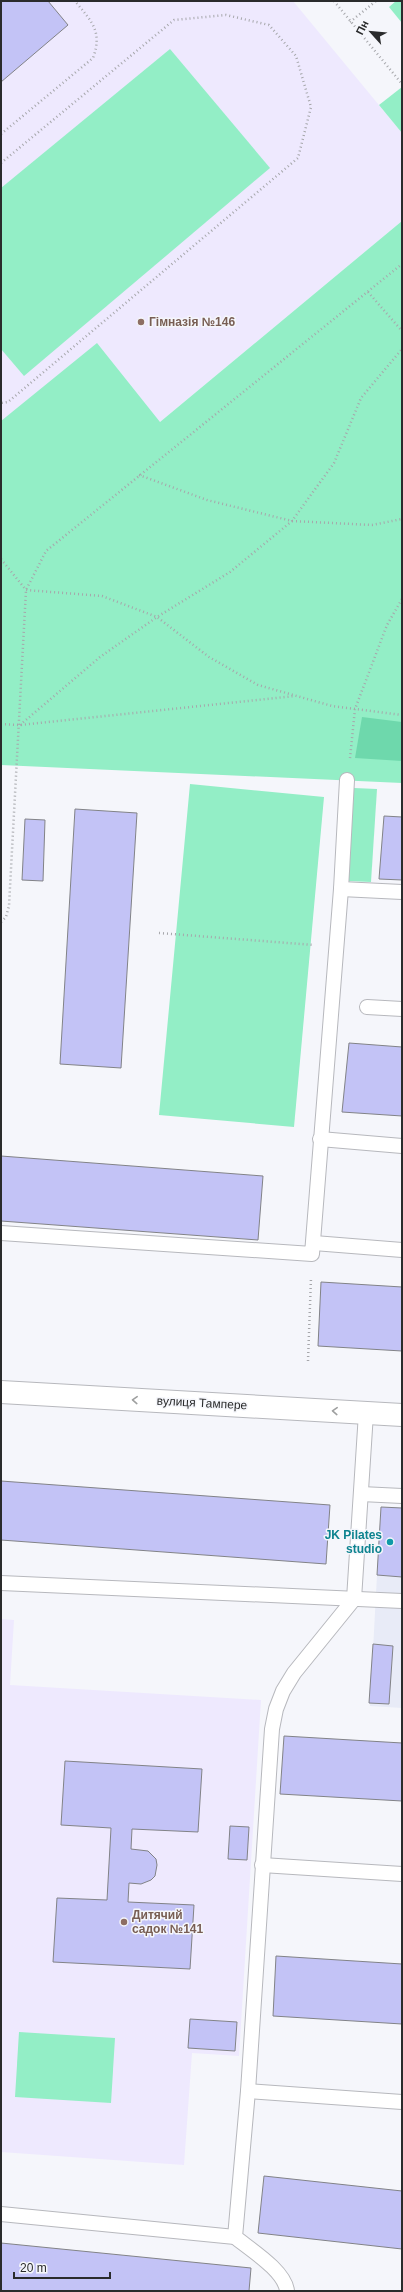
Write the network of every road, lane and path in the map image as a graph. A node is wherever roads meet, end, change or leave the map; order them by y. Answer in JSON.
{"nodes":[{"id":1,"x":75,"y":1,"type":"edge"},
{"id":2,"x":334,"y":1,"type":"edge"},
{"id":3,"x":376,"y":1,"type":"edge"},
{"id":4,"x":350,"y":22,"type":"junction"},
{"id":5,"x":402,"y":84,"type":"edge"},
{"id":6,"x":1,"y":134,"type":"edge"},
{"id":7,"x":1,"y":163,"type":"edge"},
{"id":8,"x":402,"y":264,"type":"edge"},
{"id":9,"x":368,"y":292,"type":"junction"},
{"id":10,"x":402,"y":331,"type":"edge"},
{"id":11,"x":402,"y":349,"type":"edge"},
{"id":12,"x":1,"y":403,"type":"edge"},
{"id":13,"x":139,"y":475,"type":"junction"},
{"id":14,"x":402,"y":518,"type":"edge"},
{"id":15,"x":292,"y":521,"type":"junction"},
{"id":16,"x":1,"y":559,"type":"edge"},
{"id":17,"x":26,"y":590,"type":"junction"},
{"id":18,"x":402,"y":599,"type":"edge"},
{"id":19,"x":157,"y":617,"type":"junction"},
{"id":20,"x":298,"y":696,"type":"junction"},
{"id":21,"x":354,"y":709,"type":"junction"},
{"id":22,"x":402,"y":715,"type":"edge"},
{"id":23,"x":1,"y":724,"type":"edge"},
{"id":24,"x":20,"y":725,"type":"junction"},
{"id":25,"x":347,"y":780,"type":"joint"},
{"id":26,"x":341,"y":889,"type":"junction"},
{"id":27,"x":402,"y":892,"type":"edge"},
{"id":28,"x":1,"y":922,"type":"edge"},
{"id":29,"x":159,"y":933,"type":"dead end"},
{"id":30,"x":336,"y":947,"type":"junction"},
{"id":31,"x":367,"y":1007,"type":"dead end"},
{"id":32,"x":402,"y":1009,"type":"edge"},
{"id":33,"x":320,"y":1139,"type":"junction"},
{"id":34,"x":402,"y":1146,"type":"edge"},
{"id":35,"x":1,"y":1233,"type":"edge"},
{"id":36,"x":313,"y":1249,"type":"junction"},
{"id":37,"x":402,"y":1250,"type":"edge"},
{"id":38,"x":308,"y":1361,"type":"dead end"},
{"id":39,"x":1,"y":1392,"type":"edge"},
{"id":40,"x":366,"y":1412,"type":"junction"},
{"id":41,"x":402,"y":1415,"type":"edge"},
{"id":42,"x":361,"y":1494,"type":"junction"},
{"id":43,"x":402,"y":1496,"type":"edge"},
{"id":44,"x":1,"y":1583,"type":"edge"},
{"id":45,"x":354,"y":1599,"type":"junction"},
{"id":46,"x":402,"y":1601,"type":"edge"},
{"id":47,"x":262,"y":1866,"type":"junction"},
{"id":48,"x":402,"y":1874,"type":"edge"},
{"id":49,"x":248,"y":2091,"type":"junction"},
{"id":50,"x":402,"y":2102,"type":"edge"},
{"id":51,"x":1,"y":2214,"type":"edge"},
{"id":52,"x":236,"y":2237,"type":"junction"},
{"id":53,"x":287,"y":2291,"type":"edge"}],
"edges":[{"from":1,"to":6,"type":"path"},
{"from":2,"to":4,"type":"path"},
{"from":3,"to":4,"type":"path"},
{"from":4,"to":5,"type":"path"},
{"from":7,"to":12,"type":"path"},
{"from":8,"to":9,"type":"path"},
{"from":9,"to":10,"type":"path"},
{"from":9,"to":13,"type":"path"},
{"from":11,"to":15,"type":"path"},
{"from":13,"to":15,"type":"path"},
{"from":13,"to":17,"type":"path"},
{"from":14,"to":15,"type":"path"},
{"from":15,"to":19,"type":"path"},
{"from":16,"to":17,"type":"path"},
{"from":17,"to":19,"type":"path"},
{"from":17,"to":24,"type":"path"},
{"from":18,"to":21,"type":"path"},
{"from":19,"to":20,"type":"path"},
{"from":19,"to":24,"type":"path"},
{"from":20,"to":21,"type":"path"},
{"from":20,"to":24,"type":"path"},
{"from":21,"to":22,"type":"path"},
{"from":21,"to":25,"type":"path"},
{"from":23,"to":24,"type":"path"},
{"from":24,"to":28,"type":"path"},
{"from":25,"to":26,"type":"lane"},
{"from":26,"to":27,"type":"lane"},
{"from":26,"to":30,"type":"lane"},
{"from":29,"to":30,"type":"path"},
{"from":30,"to":33,"type":"lane"},
{"from":31,"to":32,"type":"lane"},
{"from":33,"to":34,"type":"lane"},
{"from":33,"to":36,"type":"lane"},
{"from":35,"to":36,"type":"lane"},
{"from":36,"to":37,"type":"lane"},
{"from":36,"to":38,"type":"path"},
{"from":40,"to":39,"type":"street","name":"вулиця Тампере","one_way":true},
{"from":40,"to":41,"type":"street","name":"вулиця Тампере"},
{"from":40,"to":42,"type":"lane"},
{"from":42,"to":43,"type":"lane"},
{"from":42,"to":45,"type":"lane"},
{"from":44,"to":45,"type":"lane"},
{"from":45,"to":46,"type":"lane"},
{"from":45,"to":47,"type":"lane"},
{"from":47,"to":48,"type":"lane"},
{"from":47,"to":49,"type":"lane"},
{"from":49,"to":50,"type":"lane"},
{"from":49,"to":52,"type":"lane"},
{"from":51,"to":52,"type":"lane"},
{"from":52,"to":53,"type":"lane"}]}
